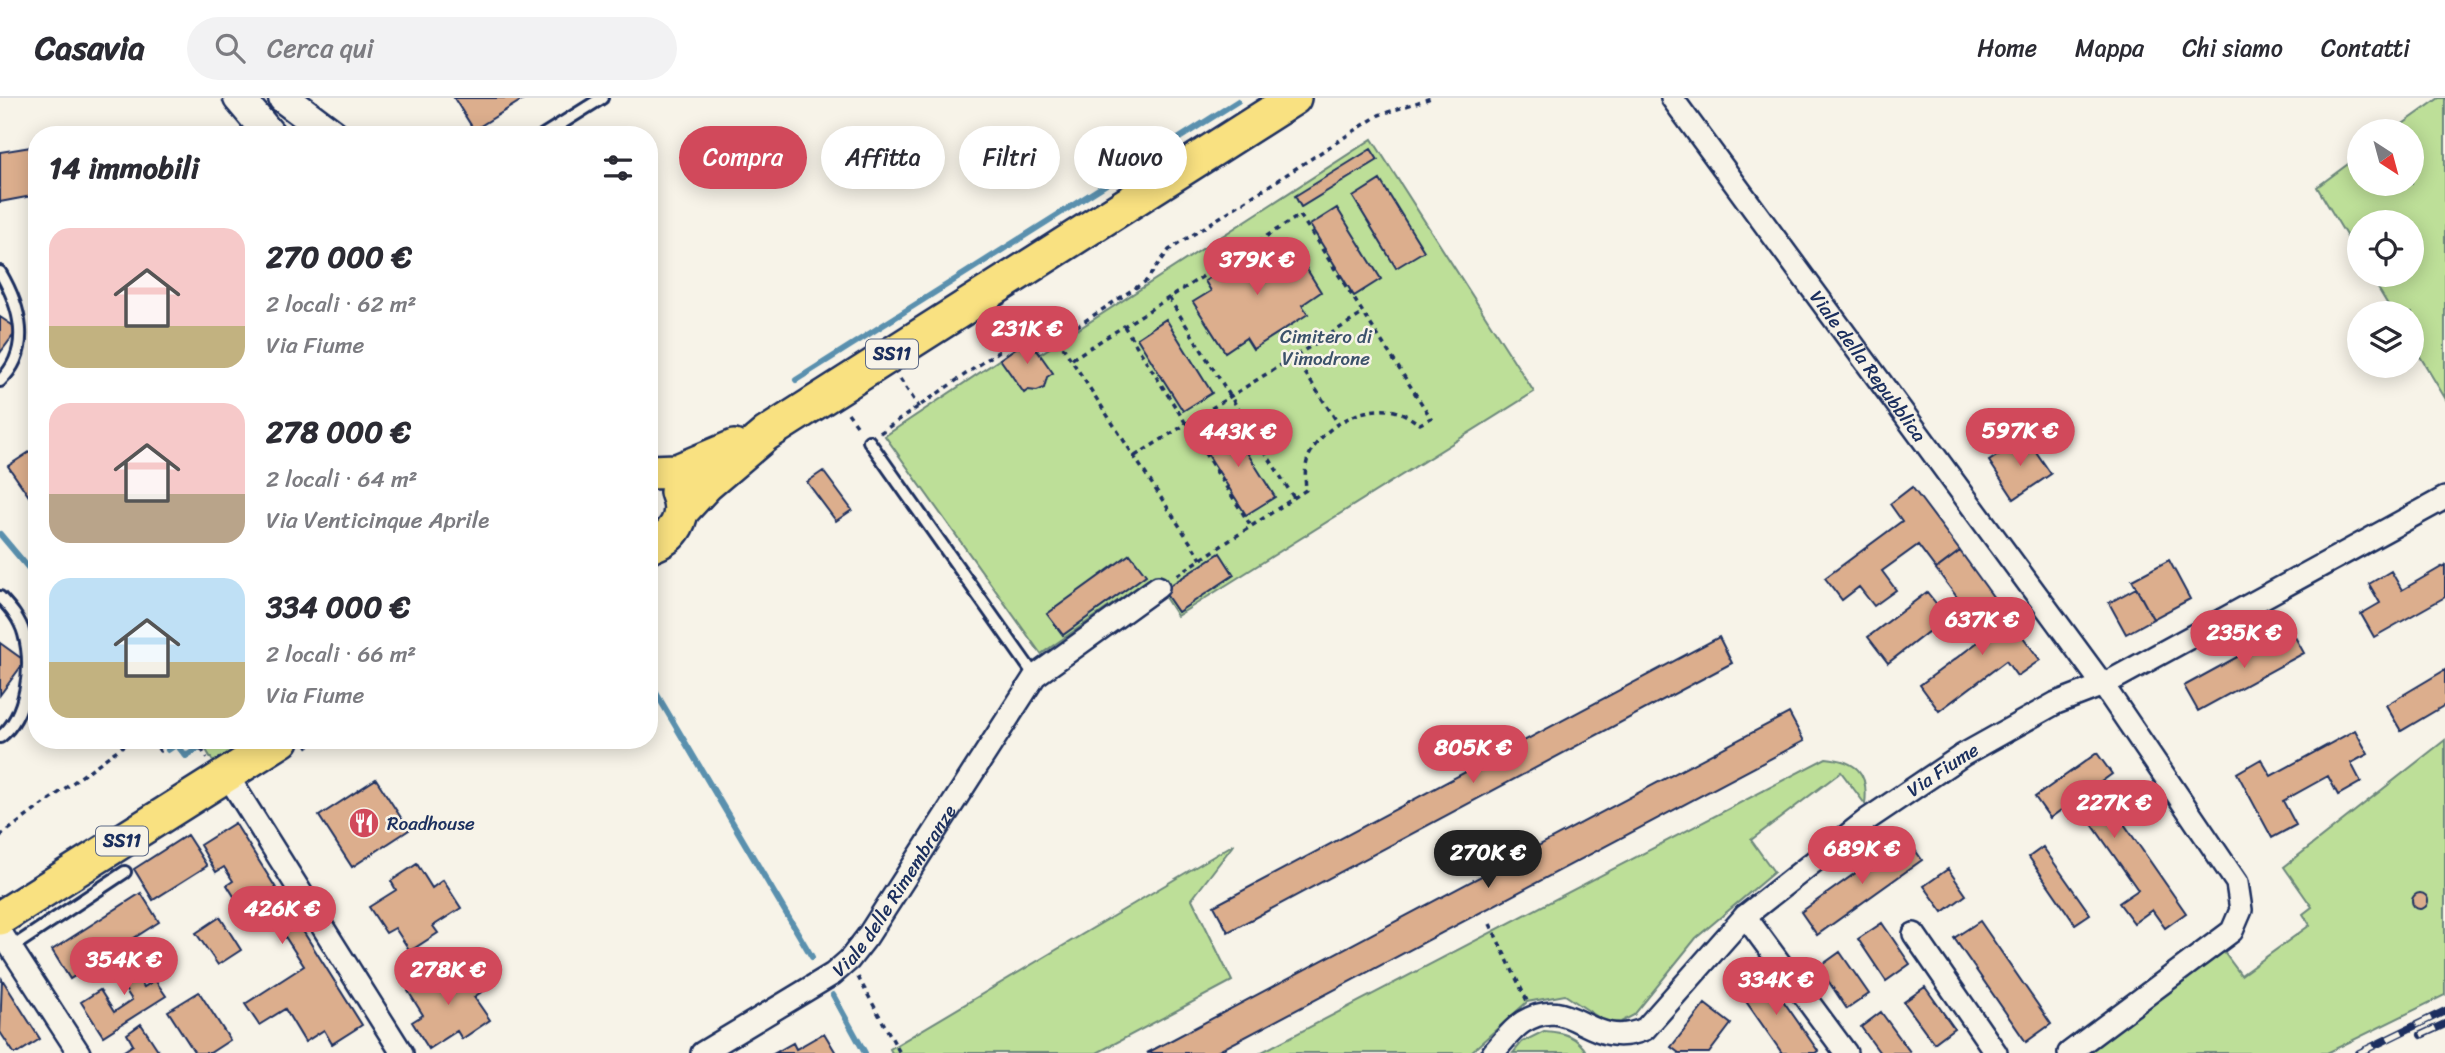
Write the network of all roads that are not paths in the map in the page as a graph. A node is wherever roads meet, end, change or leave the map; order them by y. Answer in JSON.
{"nodes":[{"id":1,"x":239,"y":98,"type":"edge"},
{"id":2,"x":284,"y":98,"type":"edge"},
{"id":3,"x":602,"y":98,"type":"edge"},
{"id":4,"x":1294,"y":98,"type":"edge"},
{"id":5,"x":1672,"y":98,"type":"edge"},
{"id":6,"x":262,"y":126,"type":"edge"},
{"id":7,"x":321,"y":126,"type":"edge"},
{"id":8,"x":557,"y":126,"type":"edge"},
{"id":9,"x":0,"y":272,"type":"edge"},
{"id":10,"x":0,"y":381,"type":"edge"},
{"id":11,"x":766,"y":434,"type":"junction"},
{"id":12,"x":869,"y":441,"type":"road end"},
{"id":13,"x":658,"y":472,"type":"edge"},
{"id":14,"x":658,"y":475,"type":"edge"},
{"id":15,"x":2445,"y":498,"type":"edge"},
{"id":16,"x":681,"y":512,"type":"junction"},
{"id":17,"x":658,"y":542,"type":"edge"},
{"id":18,"x":1158,"y":587,"type":"road end"},
{"id":19,"x":0,"y":597,"type":"edge"},
{"id":20,"x":1035,"y":676,"type":"junction"},
{"id":21,"x":2103,"y":685,"type":"junction"},
{"id":22,"x":0,"y":737,"type":"edge"},
{"id":23,"x":260,"y":749,"type":"edge"},
{"id":24,"x":217,"y":766,"type":"junction"},
{"id":25,"x":125,"y":872,"type":"dead end"},
{"id":26,"x":1745,"y":916,"type":"junction"},
{"id":27,"x":6,"y":932,"type":"edge"},
{"id":28,"x":1914,"y":934,"type":"dead end"},
{"id":29,"x":1632,"y":1044,"type":"edge"},
{"id":30,"x":79,"y":1053,"type":"edge"},
{"id":31,"x":402,"y":1053,"type":"edge"},
{"id":32,"x":702,"y":1053,"type":"edge"},
{"id":33,"x":1493,"y":1053,"type":"edge"},
{"id":34,"x":1846,"y":1053,"type":"edge"},
{"id":35,"x":1996,"y":1053,"type":"edge"},
{"id":36,"x":2069,"y":1053,"type":"edge"}],
"edges":[{"from":1,"to":6,"type":"street"},
{"from":2,"to":7,"type":"street"},
{"from":3,"to":8,"type":"lane"},
{"from":4,"to":11,"type":"main road","number":"SS11"},
{"from":5,"to":21,"type":"street","name":"Viale della Repubblica"},
{"from":9,"to":10,"type":"lane"},
{"from":11,"to":13,"type":"main road","number":"SS11"},
{"from":11,"to":16,"type":"main road","number":"SS11"},
{"from":12,"to":20,"type":"lane"},
{"from":14,"to":16,"type":"main road","number":"SS11"},
{"from":15,"to":21,"type":"street","name":"Via Fiume"},
{"from":16,"to":17,"type":"main road","number":"SS11"},
{"from":18,"to":20,"type":"street","name":"Viale delle Rimembranze"},
{"from":19,"to":22,"type":"lane"},
{"from":20,"to":32,"type":"street","name":"Viale delle Rimembranze"},
{"from":21,"to":26,"type":"street","name":"Via Fiume"},
{"from":21,"to":36,"type":"street","name":"Viale della Repubblica"},
{"from":23,"to":24,"type":"main road","number":"SS11"},
{"from":24,"to":27,"type":"main road","number":"SS11"},
{"from":24,"to":31,"type":"street"},
{"from":25,"to":27,"type":"lane"},
{"from":26,"to":29,"type":"street","name":"Via Fiume"},
{"from":26,"to":34,"type":"street"},
{"from":27,"to":30,"type":"street"},
{"from":28,"to":35,"type":"street"},
{"from":29,"to":33,"type":"street","name":"Via Fiume"}]}
